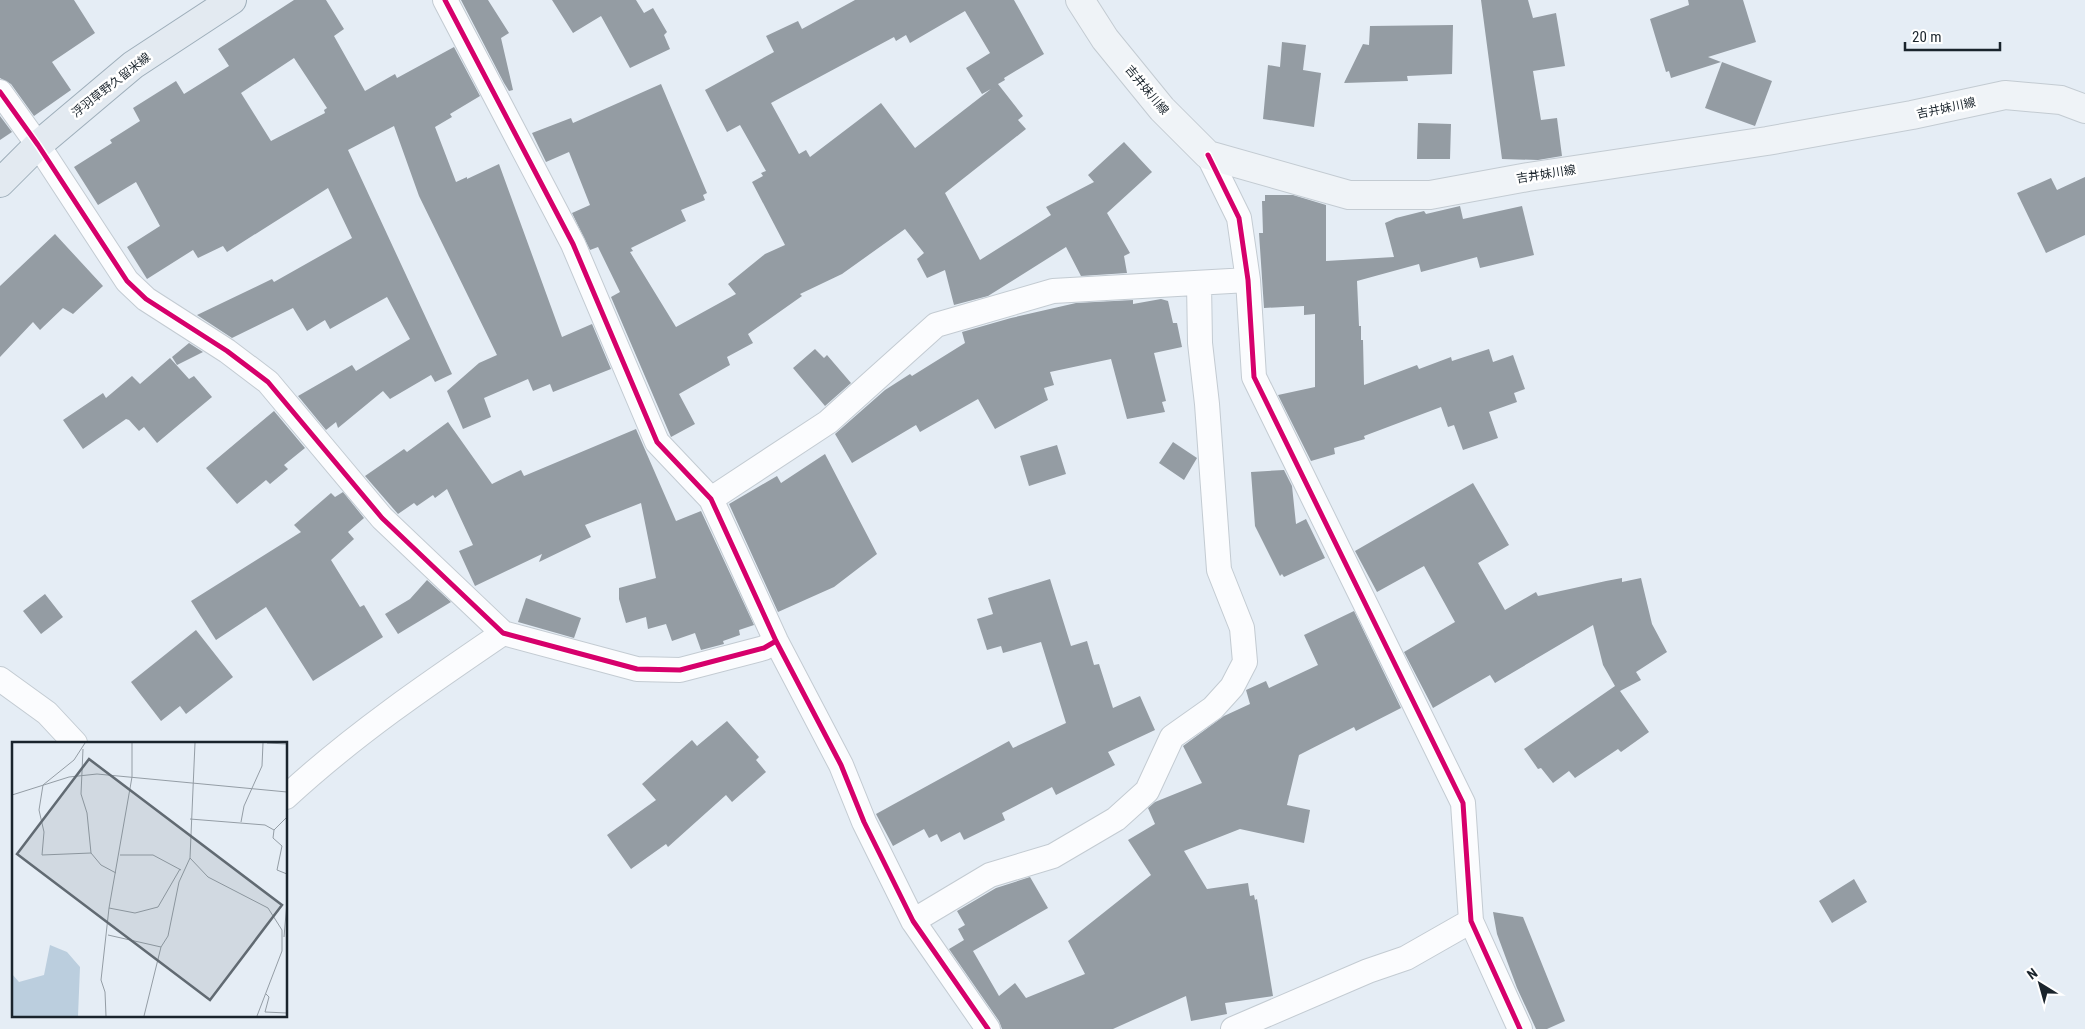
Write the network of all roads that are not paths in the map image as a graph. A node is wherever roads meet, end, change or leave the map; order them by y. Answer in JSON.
{"nodes":[{"id":1,"x":232,"y":0,"type":"edge"},
{"id":2,"x":445,"y":0,"type":"edge"},
{"id":3,"x":1080,"y":0,"type":"edge"},
{"id":4,"x":0,"y":92,"type":"edge"},
{"id":5,"x":2085,"y":109,"type":"edge"},
{"id":6,"x":38,"y":144,"type":"junction"},
{"id":7,"x":1208,"y":155,"type":"junction"},
{"id":8,"x":0,"y":183,"type":"edge"},
{"id":9,"x":1248,"y":280,"type":"junction"},
{"id":10,"x":1198,"y":283,"type":"junction"},
{"id":11,"x":711,"y":499,"type":"junction"},
{"id":12,"x":504,"y":633,"type":"junction"},
{"id":13,"x":776,"y":641,"type":"junction"},
{"id":14,"x":0,"y":679,"type":"edge"},
{"id":15,"x":74,"y":742,"type":"edge"},
{"id":16,"x":288,"y":796,"type":"edge"},
{"id":17,"x":912,"y":921,"type":"junction"},
{"id":18,"x":1471,"y":921,"type":"junction"},
{"id":19,"x":988,"y":1029,"type":"edge"},
{"id":20,"x":1233,"y":1029,"type":"edge"},
{"id":21,"x":1520,"y":1029,"type":"edge"}],
"edges":[{"from":1,"to":6,"type":"main road","name":"浮羽草野久留米線"},
{"from":2,"to":11,"type":"street"},
{"from":3,"to":7,"type":"main road","name":"吉井妹川線"},
{"from":4,"to":6,"type":"street"},
{"from":5,"to":7,"type":"main road","name":"吉井妹川線"},
{"from":6,"to":8,"type":"main road","name":"浮羽草野久留米線"},
{"from":6,"to":12,"type":"street"},
{"from":7,"to":9,"type":"street"},
{"from":9,"to":10,"type":"street"},
{"from":9,"to":18,"type":"street"},
{"from":10,"to":11,"type":"street"},
{"from":10,"to":17,"type":"street"},
{"from":11,"to":13,"type":"street"},
{"from":12,"to":13,"type":"street"},
{"from":12,"to":16,"type":"street"},
{"from":13,"to":17,"type":"street"},
{"from":14,"to":15,"type":"street"},
{"from":17,"to":19,"type":"street"},
{"from":18,"to":20,"type":"street"},
{"from":18,"to":21,"type":"street"}]}
